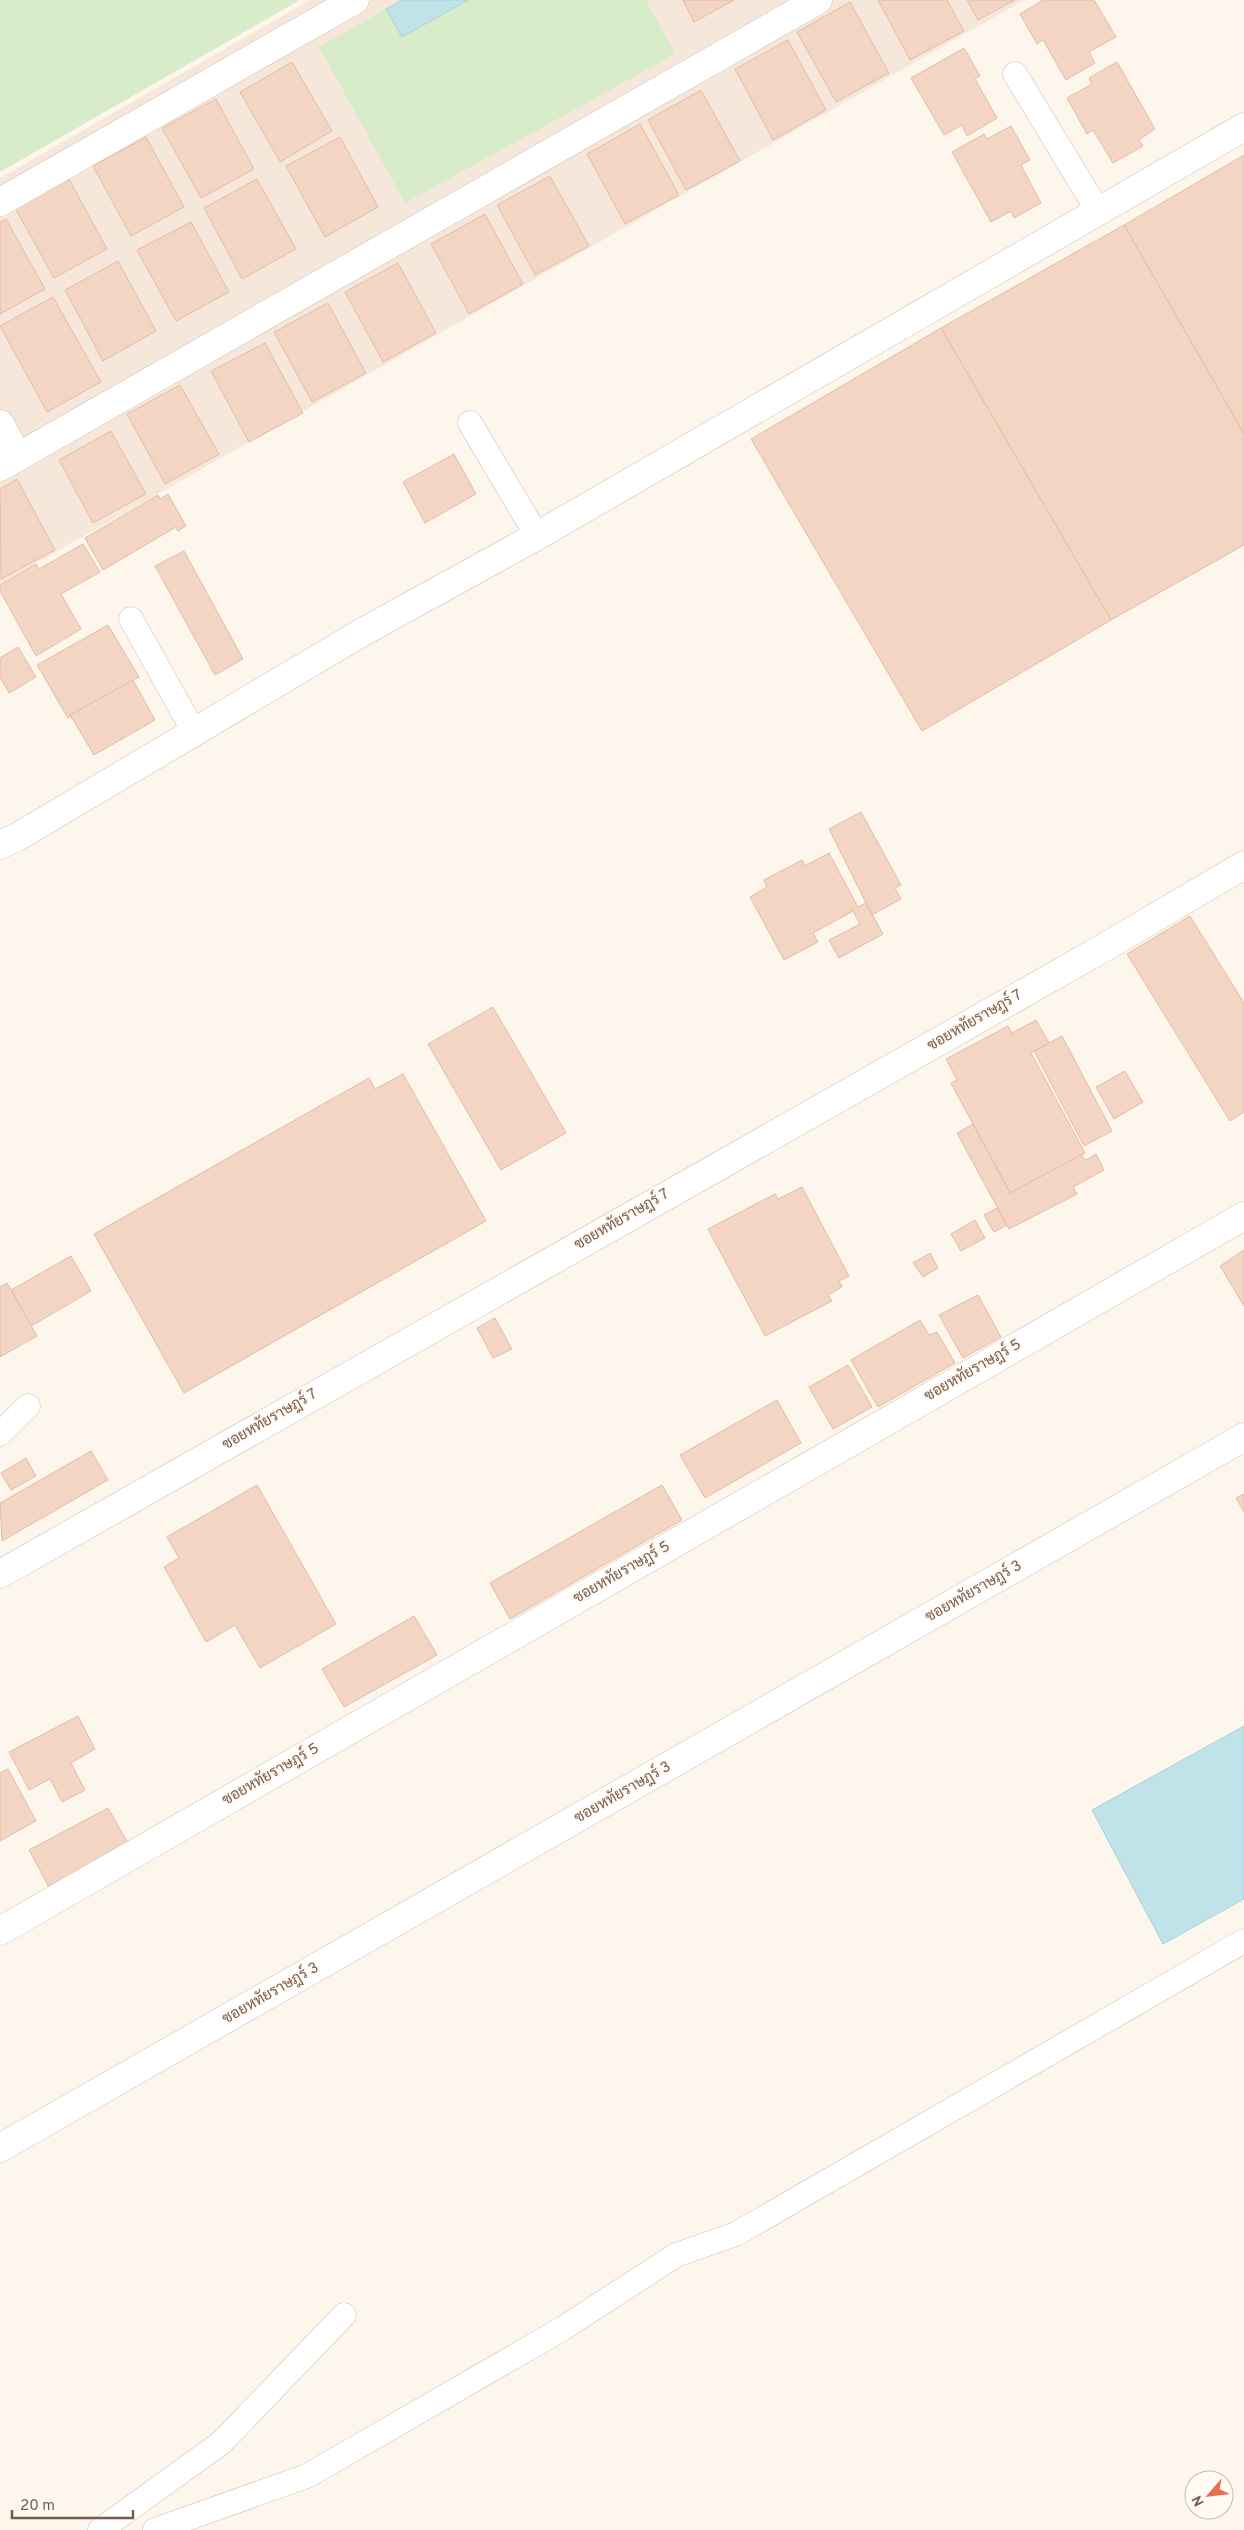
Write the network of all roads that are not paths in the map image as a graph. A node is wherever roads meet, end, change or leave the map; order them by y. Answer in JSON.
{"nodes":[{"id":1,"x":355,"y":0,"type":"edge"},
{"id":2,"x":818,"y":0,"type":"edge"},
{"id":3,"x":1016,"y":74,"type":"dead end"},
{"id":4,"x":1244,"y":127,"type":"edge"},
{"id":5,"x":0,"y":202,"type":"edge"},
{"id":6,"x":1098,"y":211,"type":"junction"},
{"id":7,"x":470,"y":423,"type":"dead end"},
{"id":8,"x":0,"y":424,"type":"edge"},
{"id":9,"x":9,"y":462,"type":"edge"},
{"id":10,"x":537,"y":536,"type":"junction"},
{"id":11,"x":131,"y":618,"type":"dead end"},
{"id":12,"x":194,"y":732,"type":"junction"},
{"id":13,"x":0,"y":845,"type":"edge"},
{"id":14,"x":1244,"y":865,"type":"edge"},
{"id":15,"x":1244,"y":1216,"type":"edge"},
{"id":16,"x":28,"y":1406,"type":"dead end"},
{"id":17,"x":0,"y":1434,"type":"edge"},
{"id":18,"x":1244,"y":1436,"type":"edge"},
{"id":19,"x":0,"y":1574,"type":"edge"},
{"id":20,"x":0,"y":1931,"type":"edge"},
{"id":21,"x":1244,"y":1941,"type":"edge"},
{"id":22,"x":0,"y":2148,"type":"edge"},
{"id":23,"x":344,"y":2315,"type":"dead end"},
{"id":24,"x":100,"y":2530,"type":"edge"},
{"id":25,"x":155,"y":2530,"type":"edge"}],
"edges":[{"from":1,"to":5,"type":"street"},
{"from":2,"to":9,"type":"street"},
{"from":3,"to":6,"type":"lane"},
{"from":4,"to":6,"type":"street"},
{"from":6,"to":10,"type":"street"},
{"from":7,"to":10,"type":"lane"},
{"from":8,"to":9,"type":"street"},
{"from":10,"to":12,"type":"street"},
{"from":11,"to":12,"type":"lane"},
{"from":12,"to":13,"type":"street"},
{"from":14,"to":19,"type":"street","name":"ซอยหทัยราษฎร์ 7"},
{"from":15,"to":20,"type":"street","name":"ซอยหทัยราษฎร์ 5"},
{"from":16,"to":17,"type":"lane"},
{"from":18,"to":22,"type":"street","name":"ซอยหทัยราษฎร์ 3"},
{"from":21,"to":25,"type":"lane"},
{"from":23,"to":24,"type":"lane"}]}
